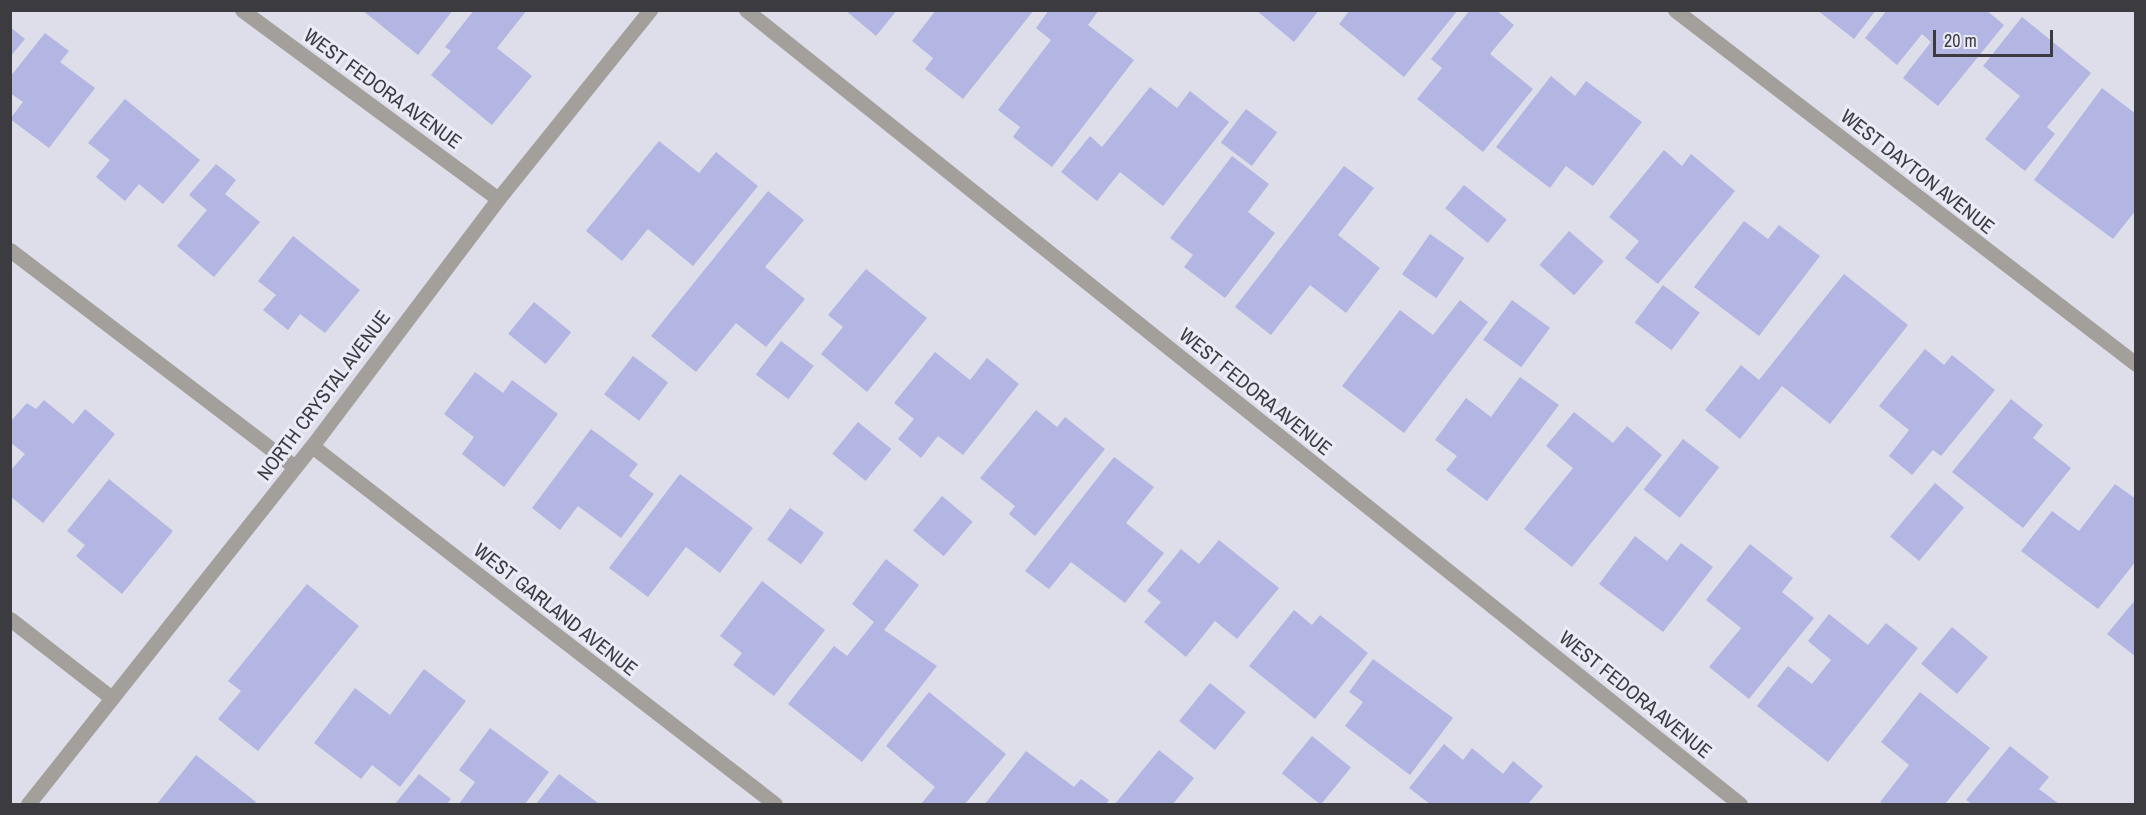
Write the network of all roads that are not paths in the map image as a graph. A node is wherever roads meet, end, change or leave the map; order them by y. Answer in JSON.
{"nodes":[{"id":1,"x":242,"y":10,"type":"edge"},
{"id":2,"x":650,"y":10,"type":"edge"},
{"id":3,"x":746,"y":10,"type":"edge"},
{"id":4,"x":1676,"y":10,"type":"edge"},
{"id":5,"x":498,"y":198,"type":"junction"},
{"id":6,"x":10,"y":250,"type":"edge"},
{"id":7,"x":2136,"y":364,"type":"edge"},
{"id":8,"x":312,"y":446,"type":"junction"},
{"id":9,"x":296,"y":467,"type":"junction"},
{"id":10,"x":10,"y":619,"type":"edge"},
{"id":11,"x":112,"y":698,"type":"junction"},
{"id":12,"x":28,"y":804,"type":"edge"},
{"id":13,"x":775,"y":804,"type":"edge"},
{"id":14,"x":1740,"y":804,"type":"edge"}],
"edges":[{"from":1,"to":5,"type":"street","name":"WEST FEDORA AVENUE"},
{"from":2,"to":5,"type":"street","name":"NORTH CRYSTAL AVENUE"},
{"from":3,"to":14,"type":"street","name":"WEST FEDORA AVENUE"},
{"from":4,"to":7,"type":"street","name":"WEST DAYTON AVENUE"},
{"from":5,"to":8,"type":"street","name":"NORTH CRYSTAL AVENUE"},
{"from":6,"to":9,"type":"street"},
{"from":8,"to":9,"type":"street","name":"NORTH CRYSTAL AVENUE"},
{"from":8,"to":13,"type":"street","name":"WEST GARLAND AVENUE"},
{"from":9,"to":11,"type":"street","name":"NORTH CRYSTAL AVENUE"},
{"from":10,"to":11,"type":"street"},
{"from":11,"to":12,"type":"street","name":"NORTH CRYSTAL AVENUE"}]}
